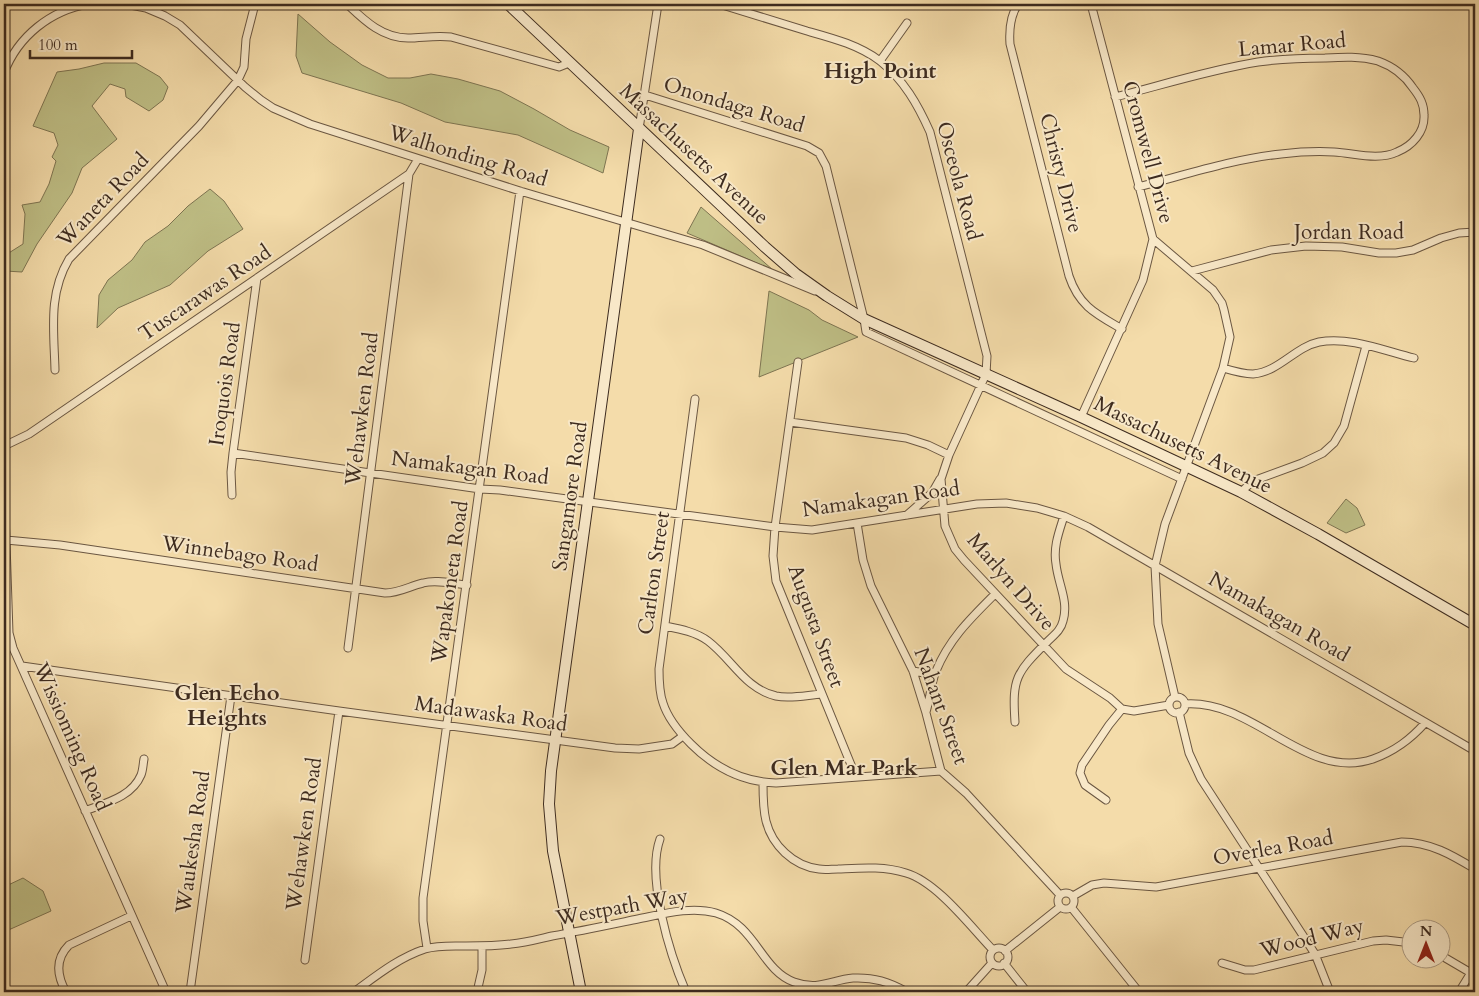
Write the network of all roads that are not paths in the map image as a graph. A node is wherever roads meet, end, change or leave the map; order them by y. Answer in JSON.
{"nodes":[{"id":1,"x":89,"y":4,"type":"edge"},
{"id":2,"x":125,"y":4,"type":"edge"},
{"id":3,"x":255,"y":4,"type":"edge"},
{"id":4,"x":347,"y":4,"type":"edge"},
{"id":5,"x":508,"y":4,"type":"edge"},
{"id":6,"x":658,"y":4,"type":"edge"},
{"id":7,"x":719,"y":4,"type":"edge"},
{"id":8,"x":1018,"y":4,"type":"edge"},
{"id":9,"x":1058,"y":4,"type":"edge"},
{"id":10,"x":1081,"y":4,"type":"edge"},
{"id":11,"x":1091,"y":4,"type":"edge"},
{"id":12,"x":908,"y":23,"type":"dead end"},
{"id":13,"x":880,"y":61,"type":"junction"},
{"id":14,"x":569,"y":63,"type":"junction"},
{"id":15,"x":4,"y":73,"type":"edge"},
{"id":16,"x":238,"y":80,"type":"junction"},
{"id":17,"x":645,"y":95,"type":"junction"},
{"id":18,"x":1115,"y":97,"type":"junction"},
{"id":19,"x":639,"y":129,"type":"junction"},
{"id":20,"x":418,"y":159,"type":"junction"},
{"id":21,"x":409,"y":174,"type":"junction"},
{"id":22,"x":1138,"y":187,"type":"junction"},
{"id":23,"x":520,"y":190,"type":"junction"},
{"id":24,"x":626,"y":221,"type":"junction"},
{"id":25,"x":1475,"y":232,"type":"edge"},
{"id":26,"x":1153,"y":239,"type":"junction"},
{"id":27,"x":1192,"y":271,"type":"junction"},
{"id":28,"x":257,"y":278,"type":"junction"},
{"id":29,"x":827,"y":296,"type":"junction"},
{"id":30,"x":864,"y":319,"type":"junction"},
{"id":31,"x":1122,"y":329,"type":"junction"},
{"id":32,"x":1366,"y":346,"type":"junction"},
{"id":33,"x":1414,"y":358,"type":"dead end"},
{"id":34,"x":798,"y":362,"type":"dead end"},
{"id":35,"x":1223,"y":368,"type":"junction"},
{"id":36,"x":55,"y":370,"type":"dead end"},
{"id":37,"x":986,"y":374,"type":"junction"},
{"id":38,"x":980,"y":386,"type":"junction"},
{"id":39,"x":695,"y":399,"type":"dead end"},
{"id":40,"x":1081,"y":417,"type":"junction"},
{"id":41,"x":790,"y":422,"type":"junction"},
{"id":42,"x":4,"y":446,"type":"edge"},
{"id":43,"x":233,"y":453,"type":"junction"},
{"id":44,"x":950,"y":455,"type":"junction"},
{"id":45,"x":1187,"y":466,"type":"junction"},
{"id":46,"x":372,"y":473,"type":"junction"},
{"id":47,"x":941,"y":479,"type":"junction"},
{"id":48,"x":1182,"y":479,"type":"junction"},
{"id":49,"x":4,"y":482,"type":"edge"},
{"id":50,"x":480,"y":489,"type":"junction"},
{"id":51,"x":1240,"y":492,"type":"junction"},
{"id":52,"x":232,"y":495,"type":"dead end"},
{"id":53,"x":588,"y":501,"type":"junction"},
{"id":54,"x":943,"y":509,"type":"junction"},
{"id":55,"x":680,"y":514,"type":"junction"},
{"id":56,"x":907,"y":515,"type":"junction"},
{"id":57,"x":1064,"y":516,"type":"junction"},
{"id":58,"x":857,"y":523,"type":"junction"},
{"id":59,"x":775,"y":527,"type":"junction"},
{"id":60,"x":6,"y":540,"type":"junction"},
{"id":61,"x":1155,"y":566,"type":"junction"},
{"id":62,"x":467,"y":585,"type":"junction"},
{"id":63,"x":356,"y":588,"type":"junction"},
{"id":64,"x":995,"y":594,"type":"junction"},
{"id":65,"x":1475,"y":625,"type":"edge"},
{"id":66,"x":665,"y":626,"type":"junction"},
{"id":67,"x":1043,"y":646,"type":"junction"},
{"id":68,"x":348,"y":648,"type":"dead end"},
{"id":69,"x":22,"y":666,"type":"junction"},
{"id":70,"x":913,"y":671,"type":"junction"},
{"id":71,"x":936,"y":672,"type":"junction"},
{"id":72,"x":822,"y":694,"type":"junction"},
{"id":73,"x":230,"y":696,"type":"junction"},
{"id":74,"x":1175,"y":697,"type":"junction"},
{"id":75,"x":1184,"y":704,"type":"junction"},
{"id":76,"x":1169,"y":705,"type":"junction"},
{"id":77,"x":1122,"y":709,"type":"junction"},
{"id":78,"x":339,"y":712,"type":"junction"},
{"id":79,"x":1179,"y":712,"type":"junction"},
{"id":80,"x":926,"y":713,"type":"junction"},
{"id":81,"x":1015,"y":722,"type":"dead end"},
{"id":82,"x":1425,"y":723,"type":"junction"},
{"id":83,"x":447,"y":725,"type":"junction"},
{"id":84,"x":683,"y":736,"type":"junction"},
{"id":85,"x":556,"y":740,"type":"junction"},
{"id":86,"x":1475,"y":751,"type":"edge"},
{"id":87,"x":144,"y":759,"type":"dead end"},
{"id":88,"x":941,"y":771,"type":"junction"},
{"id":89,"x":856,"y":777,"type":"junction"},
{"id":90,"x":762,"y":783,"type":"junction"},
{"id":91,"x":1106,"y":800,"type":"dead end"},
{"id":92,"x":85,"y":811,"type":"junction"},
{"id":93,"x":660,"y":839,"type":"dead end"},
{"id":94,"x":1259,"y":868,"type":"junction"},
{"id":95,"x":1475,"y":869,"type":"edge"},
{"id":96,"x":1060,"y":894,"type":"junction"},
{"id":97,"x":1073,"y":896,"type":"junction"},
{"id":98,"x":1060,"y":906,"type":"junction"},
{"id":99,"x":1071,"y":907,"type":"junction"},
{"id":100,"x":662,"y":914,"type":"junction"},
{"id":101,"x":131,"y":916,"type":"junction"},
{"id":102,"x":570,"y":933,"type":"junction"},
{"id":103,"x":1402,"y":942,"type":"edge"},
{"id":104,"x":482,"y":946,"type":"junction"},
{"id":105,"x":427,"y":948,"type":"junction"},
{"id":106,"x":993,"y":950,"type":"junction"},
{"id":107,"x":1005,"y":951,"type":"junction"},
{"id":108,"x":1315,"y":954,"type":"junction"},
{"id":109,"x":305,"y":960,"type":"dead end"},
{"id":110,"x":1452,"y":962,"type":"edge"},
{"id":111,"x":992,"y":963,"type":"junction"},
{"id":112,"x":1004,"y":963,"type":"junction"},
{"id":113,"x":1222,"y":963,"type":"dead end"},
{"id":114,"x":1475,"y":966,"type":"edge"},
{"id":115,"x":1471,"y":973,"type":"junction"},
{"id":116,"x":809,"y":989,"type":"edge"},
{"id":117,"x":66,"y":992,"type":"edge"},
{"id":118,"x":166,"y":992,"type":"edge"},
{"id":119,"x":190,"y":992,"type":"edge"},
{"id":120,"x":354,"y":992,"type":"edge"},
{"id":121,"x":477,"y":992,"type":"edge"},
{"id":122,"x":581,"y":992,"type":"edge"},
{"id":123,"x":686,"y":992,"type":"edge"},
{"id":124,"x":907,"y":992,"type":"edge"},
{"id":125,"x":966,"y":992,"type":"edge"},
{"id":126,"x":1027,"y":992,"type":"edge"},
{"id":127,"x":1139,"y":992,"type":"edge"},
{"id":128,"x":1330,"y":992,"type":"edge"},
{"id":129,"x":1459,"y":992,"type":"edge"}],
"edges":[{"from":1,"to":15,"type":"street"},
{"from":2,"to":16,"type":"street","name":"Walhonding Road"},
{"from":3,"to":16,"type":"street"},
{"from":4,"to":14,"type":"street"},
{"from":5,"to":14,"type":"main road","name":"Massachusetts Avenue"},
{"from":6,"to":17,"type":"street","name":"Sangamore Road"},
{"from":7,"to":13,"type":"street","name":"Osceola Road"},
{"from":8,"to":31,"type":"street","name":"Christy Drive"},
{"from":9,"to":10,"type":"street"},
{"from":11,"to":18,"type":"street","name":"Cromwell Drive"},
{"from":12,"to":13,"type":"street"},
{"from":13,"to":37,"type":"street","name":"Osceola Road"},
{"from":14,"to":19,"type":"main road","name":"Massachusetts Avenue"},
{"from":16,"to":20,"type":"street","name":"Walhonding Road"},
{"from":16,"to":36,"type":"street","name":"Waneta Road"},
{"from":17,"to":19,"type":"street","name":"Sangamore Road"},
{"from":17,"to":30,"type":"street","name":"Onondaga Road"},
{"from":18,"to":22,"type":"street","name":"Cromwell Drive"},
{"from":18,"to":22,"type":"street","name":"Lamar Road"},
{"from":19,"to":24,"type":"main road","name":"Sangamore Road"},
{"from":19,"to":29,"type":"main road","name":"Massachusetts Avenue"},
{"from":20,"to":21,"type":"street","name":"Tuscarawas Road"},
{"from":20,"to":23,"type":"street","name":"Walhonding Road"},
{"from":21,"to":28,"type":"street","name":"Tuscarawas Road"},
{"from":21,"to":46,"type":"street","name":"Wehawken Road"},
{"from":22,"to":26,"type":"street","name":"Cromwell Drive"},
{"from":23,"to":24,"type":"street","name":"Walhonding Road"},
{"from":23,"to":50,"type":"street","name":"Wapakoneta Road"},
{"from":24,"to":29,"type":"street","name":"Walhonding Road"},
{"from":24,"to":53,"type":"main road","name":"Sangamore Road"},
{"from":25,"to":27,"type":"street","name":"Jordan Road"},
{"from":26,"to":27,"type":"street"},
{"from":26,"to":31,"type":"street","name":"Cromwell Drive"},
{"from":27,"to":35,"type":"street"},
{"from":28,"to":42,"type":"street","name":"Tuscarawas Road"},
{"from":28,"to":43,"type":"street","name":"Iroquois Road"},
{"from":29,"to":30,"type":"main road","name":"Massachusetts Avenue"},
{"from":30,"to":37,"type":"main road","name":"Massachusetts Avenue"},
{"from":30,"to":38,"type":"street","name":"Massachusetts Avenue"},
{"from":31,"to":40,"type":"street","name":"Cromwell Drive"},
{"from":32,"to":33,"type":"street"},
{"from":32,"to":35,"type":"street"},
{"from":32,"to":51,"type":"street"},
{"from":34,"to":41,"type":"street","name":"Augusta Street"},
{"from":35,"to":45,"type":"street"},
{"from":37,"to":38,"type":"street","name":"Marlyn Drive"},
{"from":37,"to":40,"type":"main road","name":"Massachusetts Avenue"},
{"from":38,"to":44,"type":"street","name":"Marlyn Drive"},
{"from":38,"to":48,"type":"street","name":"Massachusetts Avenue"},
{"from":39,"to":55,"type":"street","name":"Carlton Street"},
{"from":40,"to":45,"type":"main road","name":"Massachusetts Avenue"},
{"from":41,"to":44,"type":"street"},
{"from":41,"to":59,"type":"street","name":"Augusta Street"},
{"from":43,"to":46,"type":"street","name":"Namakagan Road"},
{"from":43,"to":52,"type":"street","name":"Iroquois Road"},
{"from":44,"to":47,"type":"street","name":"Marlyn Drive"},
{"from":45,"to":48,"type":"street"},
{"from":45,"to":51,"type":"main road","name":"Massachusetts Avenue"},
{"from":46,"to":50,"type":"street","name":"Namakagan Road"},
{"from":46,"to":63,"type":"street","name":"Wehawken Road"},
{"from":47,"to":54,"type":"street","name":"Marlyn Drive"},
{"from":47,"to":56,"type":"street"},
{"from":48,"to":61,"type":"street"},
{"from":49,"to":60,"type":"street","name":"Wissioming Road"},
{"from":50,"to":53,"type":"street","name":"Namakagan Road"},
{"from":50,"to":62,"type":"street","name":"Wapakoneta Road"},
{"from":51,"to":65,"type":"main road","name":"Massachusetts Avenue"},
{"from":53,"to":55,"type":"street","name":"Namakagan Road"},
{"from":53,"to":85,"type":"main road","name":"Sangamore Road"},
{"from":54,"to":56,"type":"street","name":"Namakagan Road"},
{"from":54,"to":57,"type":"street","name":"Namakagan Road"},
{"from":54,"to":64,"type":"street","name":"Marlyn Drive"},
{"from":55,"to":59,"type":"street","name":"Namakagan Road"},
{"from":55,"to":66,"type":"street","name":"Carlton Street"},
{"from":56,"to":58,"type":"street","name":"Namakagan Road"},
{"from":57,"to":61,"type":"street","name":"Namakagan Road"},
{"from":57,"to":67,"type":"street"},
{"from":58,"to":59,"type":"street","name":"Namakagan Road"},
{"from":58,"to":70,"type":"street","name":"Nahant Street"},
{"from":59,"to":72,"type":"street","name":"Augusta Street"},
{"from":60,"to":63,"type":"street","name":"Winnebago Road"},
{"from":60,"to":69,"type":"street","name":"Wissioming Road"},
{"from":61,"to":74,"type":"street"},
{"from":61,"to":82,"type":"street","name":"Namakagan Road"},
{"from":62,"to":63,"type":"street","name":"Winnebago Road"},
{"from":62,"to":83,"type":"street","name":"Wapakoneta Road"},
{"from":63,"to":68,"type":"street","name":"Wehawken Road"},
{"from":64,"to":67,"type":"street","name":"Marlyn Drive"},
{"from":64,"to":71,"type":"street"},
{"from":66,"to":72,"type":"street"},
{"from":66,"to":84,"type":"street","name":"Carlton Street"},
{"from":67,"to":77,"type":"street","name":"Marlyn Drive"},
{"from":67,"to":81,"type":"street"},
{"from":69,"to":73,"type":"street","name":"Madawaska Road"},
{"from":69,"to":92,"type":"street","name":"Wissioming Road"},
{"from":70,"to":71,"type":"street"},
{"from":70,"to":80,"type":"street","name":"Nahant Street"},
{"from":71,"to":80,"type":"street"},
{"from":72,"to":89,"type":"street","name":"Augusta Street"},
{"from":73,"to":78,"type":"street","name":"Madawaska Road"},
{"from":73,"to":119,"type":"street","name":"Waukesha Road"},
{"from":74,"to":75,"type":"street"},
{"from":74,"to":76,"type":"street"},
{"from":75,"to":79,"type":"street"},
{"from":75,"to":82,"type":"street"},
{"from":76,"to":77,"type":"street"},
{"from":76,"to":79,"type":"street"},
{"from":77,"to":91,"type":"street"},
{"from":78,"to":83,"type":"street","name":"Madawaska Road"},
{"from":78,"to":109,"type":"street","name":"Wehawken Road"},
{"from":79,"to":94,"type":"street"},
{"from":80,"to":88,"type":"street","name":"Nahant Street"},
{"from":82,"to":86,"type":"street","name":"Namakagan Road"},
{"from":83,"to":85,"type":"street","name":"Madawaska Road"},
{"from":83,"to":105,"type":"street","name":"Wapakoneta Road"},
{"from":84,"to":85,"type":"street","name":"Madawaska Road"},
{"from":84,"to":90,"type":"street"},
{"from":85,"to":102,"type":"main road","name":"Sangamore Road"},
{"from":87,"to":92,"type":"street"},
{"from":88,"to":89,"type":"street"},
{"from":88,"to":96,"type":"street","name":"Nahant Street"},
{"from":89,"to":90,"type":"street"},
{"from":90,"to":106,"type":"street"},
{"from":92,"to":101,"type":"street","name":"Wissioming Road"},
{"from":93,"to":100,"type":"street"},
{"from":94,"to":95,"type":"street","name":"Overlea Road"},
{"from":94,"to":97,"type":"street","name":"Overlea Road"},
{"from":94,"to":108,"type":"street"},
{"from":96,"to":97,"type":"street"},
{"from":96,"to":98,"type":"street"},
{"from":97,"to":99,"type":"street"},
{"from":98,"to":99,"type":"street"},
{"from":98,"to":107,"type":"street"},
{"from":99,"to":127,"type":"street"},
{"from":100,"to":102,"type":"street","name":"Westpath Way"},
{"from":100,"to":116,"type":"street","name":"Westpath Way"},
{"from":100,"to":123,"type":"street"},
{"from":101,"to":117,"type":"street"},
{"from":101,"to":118,"type":"street","name":"Wissioming Road"},
{"from":102,"to":104,"type":"street","name":"Westpath Way"},
{"from":102,"to":122,"type":"main road","name":"Sangamore Road"},
{"from":103,"to":108,"type":"street","name":"Wood Way"},
{"from":104,"to":105,"type":"street","name":"Westpath Way"},
{"from":104,"to":121,"type":"street"},
{"from":105,"to":120,"type":"street","name":"Westpath Way"},
{"from":106,"to":107,"type":"street"},
{"from":106,"to":111,"type":"street"},
{"from":107,"to":112,"type":"street"},
{"from":108,"to":113,"type":"street","name":"Wood Way"},
{"from":108,"to":128,"type":"street"},
{"from":110,"to":115,"type":"street"},
{"from":111,"to":112,"type":"street"},
{"from":111,"to":125,"type":"street"},
{"from":112,"to":126,"type":"street"},
{"from":114,"to":115,"type":"street"},
{"from":115,"to":129,"type":"street"},
{"from":116,"to":124,"type":"street","name":"Westpath Way"}]}
